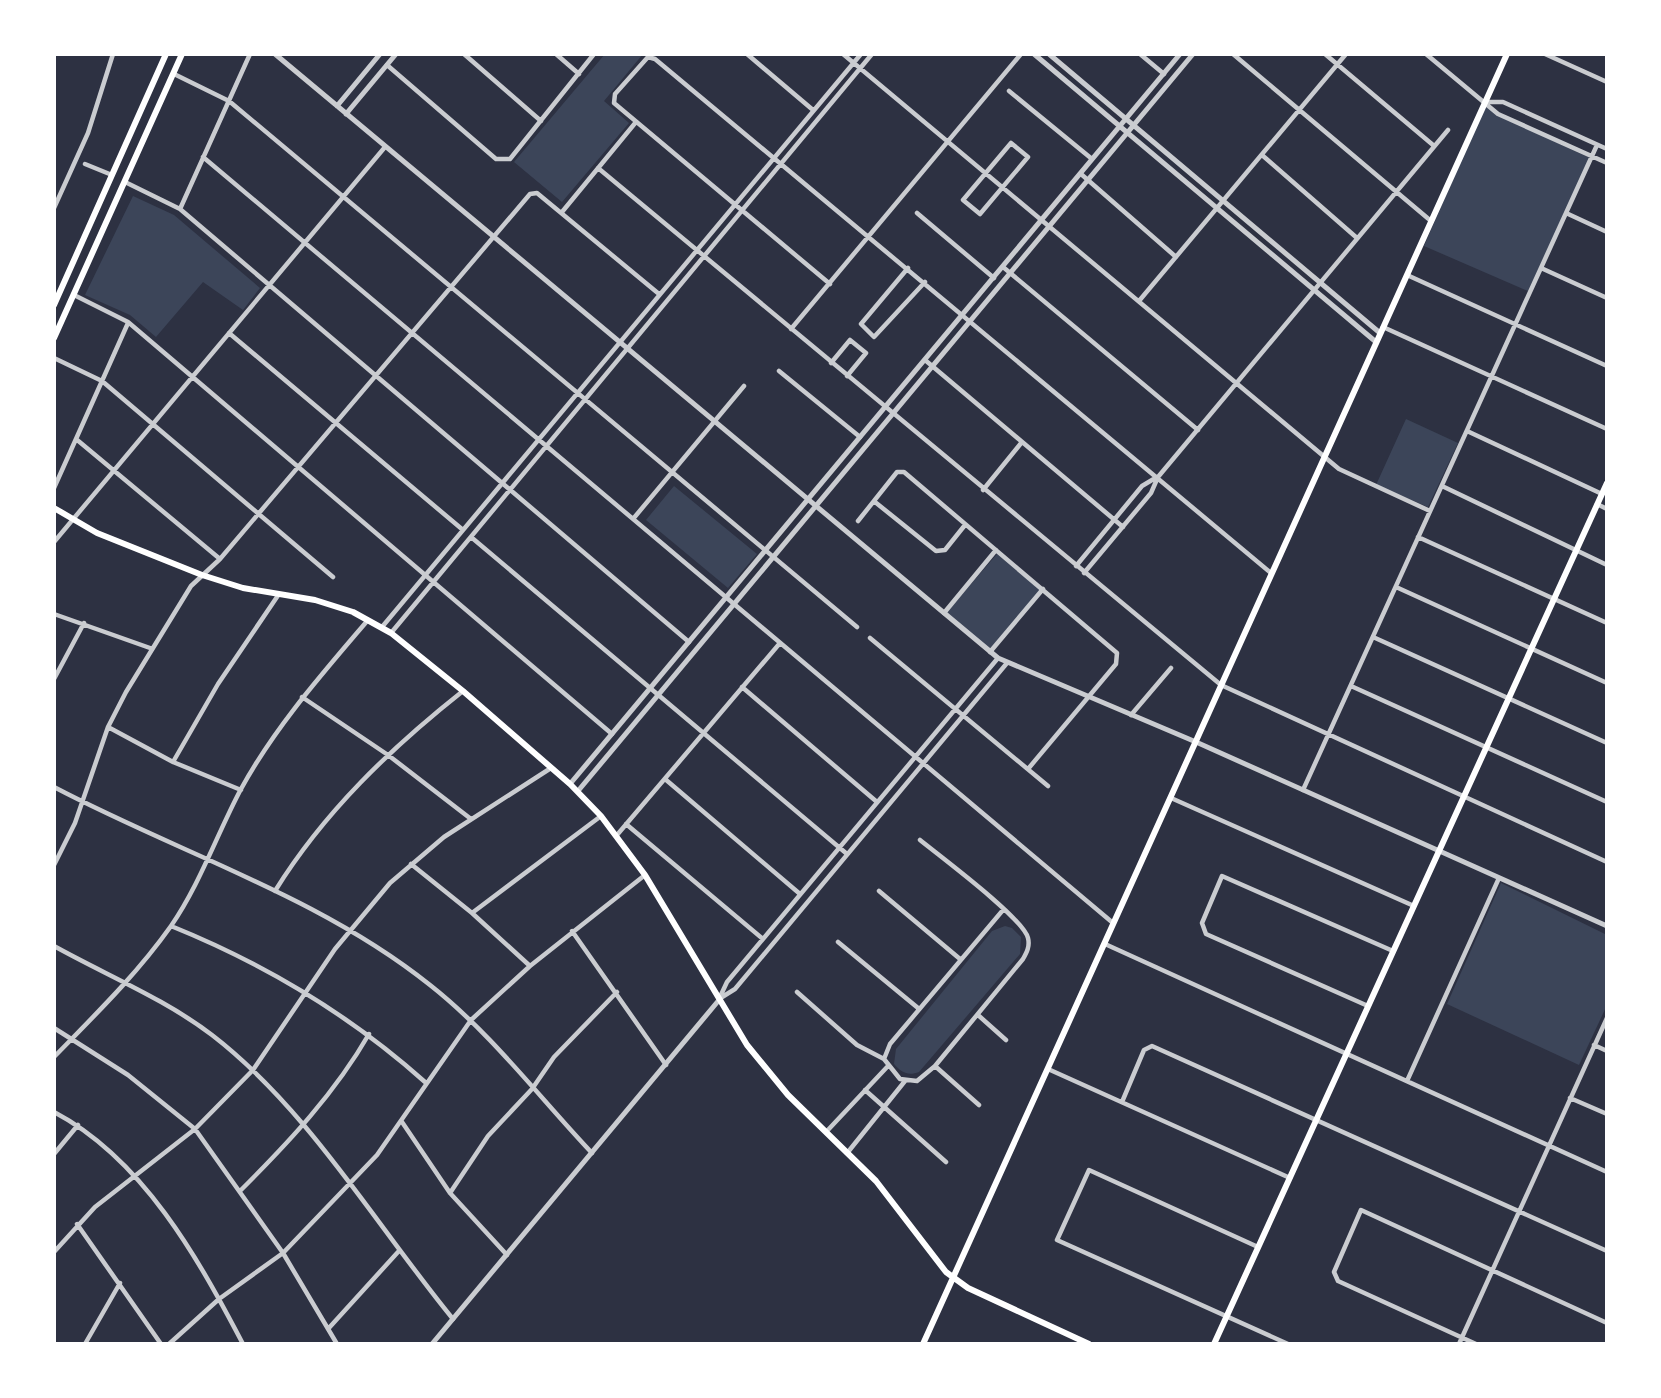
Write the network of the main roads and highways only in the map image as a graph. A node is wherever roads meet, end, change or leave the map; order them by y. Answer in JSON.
{"nodes":[{"id":1,"x":166,"y":54,"type":"edge"},
{"id":2,"x":182,"y":54,"type":"edge"},
{"id":3,"x":1507,"y":54,"type":"edge"},
{"id":4,"x":55,"y":303,"type":"edge"},
{"id":5,"x":54,"y":338,"type":"edge"},
{"id":6,"x":1607,"y":483,"type":"edge"},
{"id":7,"x":54,"y":509,"type":"edge"},
{"id":8,"x":953,"y":1279,"type":"junction"},
{"id":9,"x":923,"y":1344,"type":"edge"},
{"id":10,"x":1089,"y":1344,"type":"edge"},
{"id":11,"x":1214,"y":1344,"type":"edge"}],
"edges":[{"from":1,"to":4,"type":"main road"},
{"from":2,"to":5,"type":"main road"},
{"from":3,"to":8,"type":"main road"},
{"from":6,"to":11,"type":"main road"},
{"from":7,"to":8,"type":"main road"},
{"from":8,"to":9,"type":"main road"},
{"from":8,"to":10,"type":"main road"}]}
